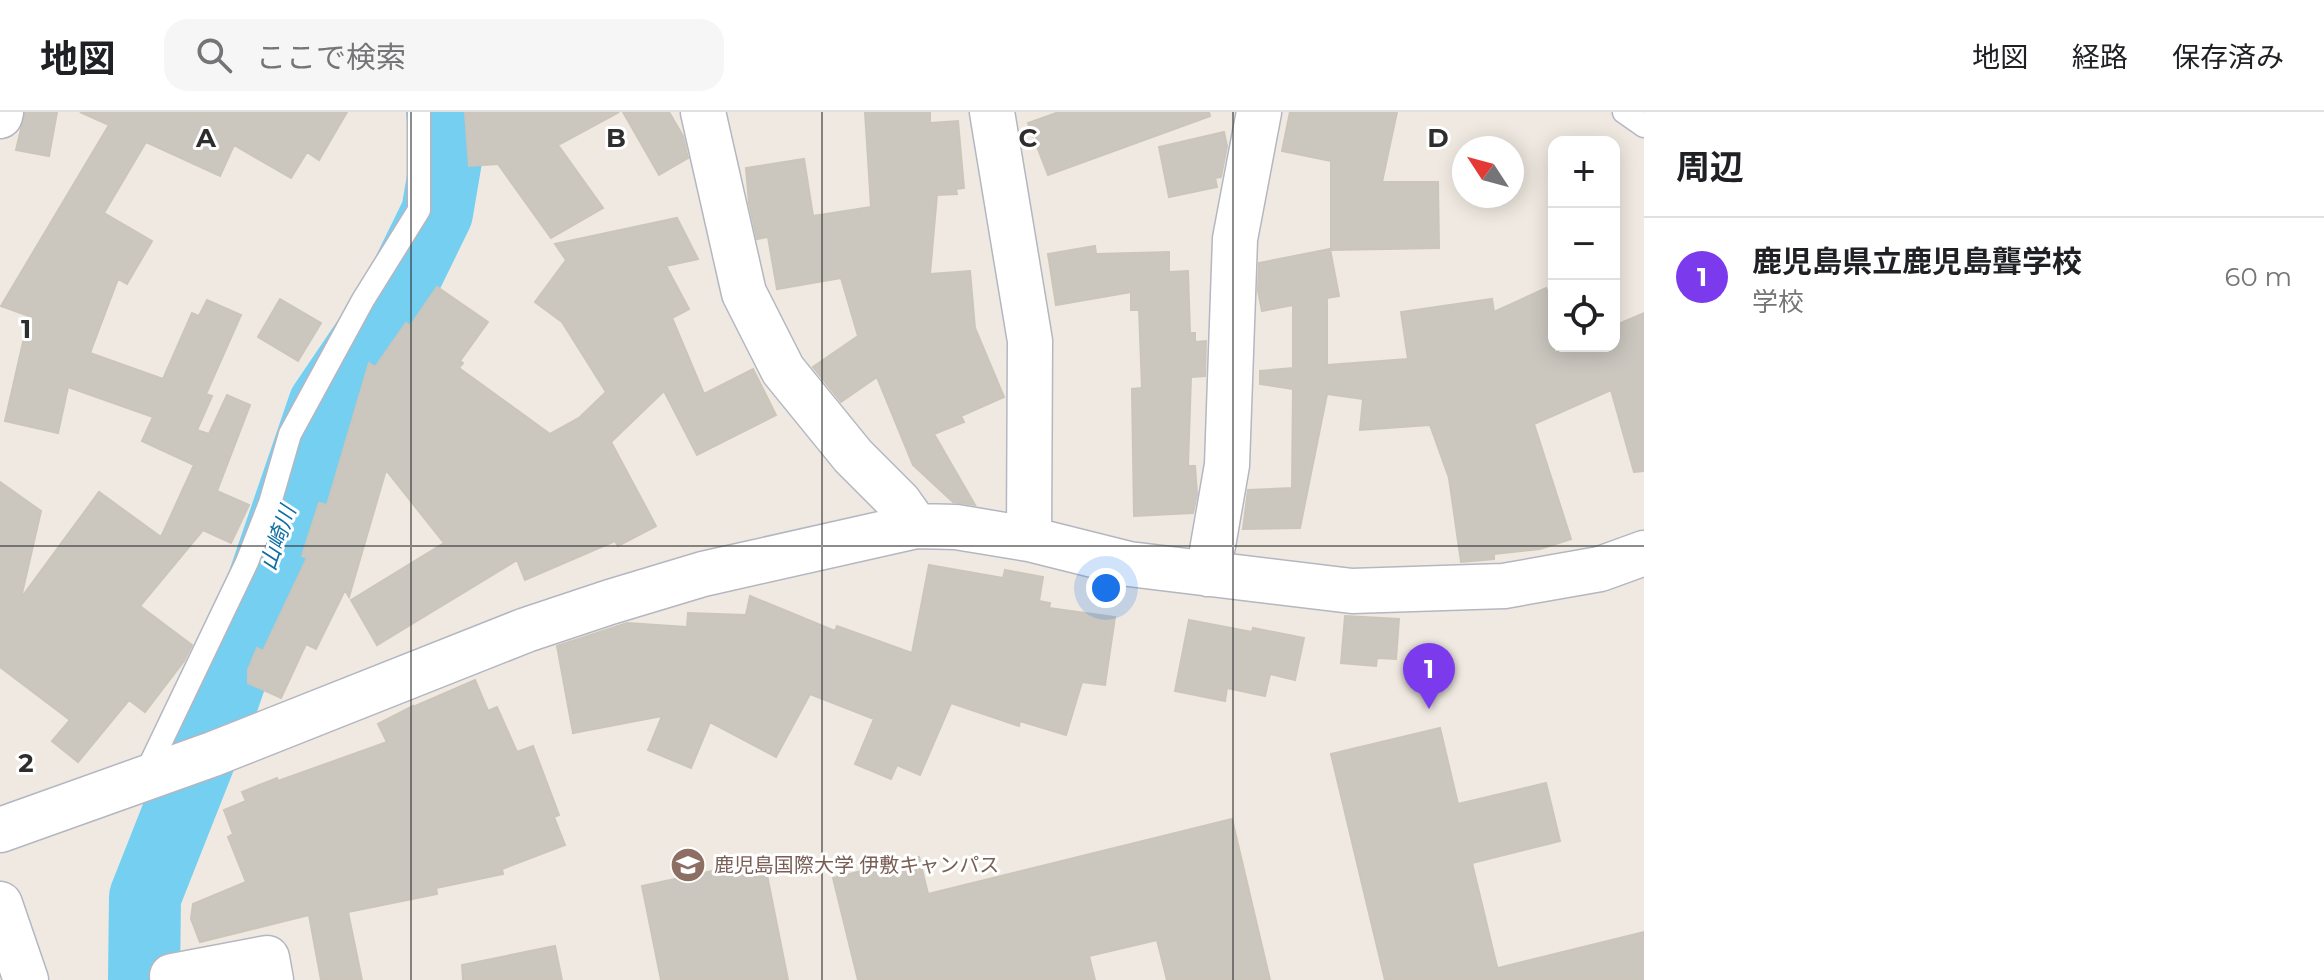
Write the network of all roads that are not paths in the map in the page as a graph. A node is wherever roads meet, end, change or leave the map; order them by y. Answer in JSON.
{"nodes":[{"id":1,"x":419,"y":112,"type":"edge"},
{"id":2,"x":703,"y":112,"type":"edge"},
{"id":3,"x":992,"y":112,"type":"edge"},
{"id":4,"x":1259,"y":112,"type":"edge"},
{"id":5,"x":1624,"y":112,"type":"edge"},
{"id":6,"x":1644,"y":126,"type":"edge"},
{"id":7,"x":916,"y":526,"type":"junction"},
{"id":8,"x":1029,"y":539,"type":"junction"},
{"id":9,"x":1644,"y":553,"type":"edge"},
{"id":10,"x":1208,"y":574,"type":"junction"},
{"id":11,"x":143,"y":780,"type":"junction"},
{"id":12,"x":0,"y":830,"type":"edge"},
{"id":13,"x":0,"y":904,"type":"edge"},
{"id":14,"x":172,"y":976,"type":"dead end"},
{"id":15,"x":26,"y":980,"type":"edge"},
{"id":16,"x":271,"y":980,"type":"edge"}],
"edges":[{"from":1,"to":11,"type":"lane"},
{"from":2,"to":7,"type":"street"},
{"from":3,"to":8,"type":"street"},
{"from":4,"to":10,"type":"street"},
{"from":5,"to":6,"type":"lane"},
{"from":7,"to":8,"type":"street"},
{"from":7,"to":11,"type":"street"},
{"from":8,"to":10,"type":"street"},
{"from":9,"to":10,"type":"street"},
{"from":11,"to":12,"type":"street"},
{"from":13,"to":15,"type":"street"},
{"from":14,"to":16,"type":"street"}]}
